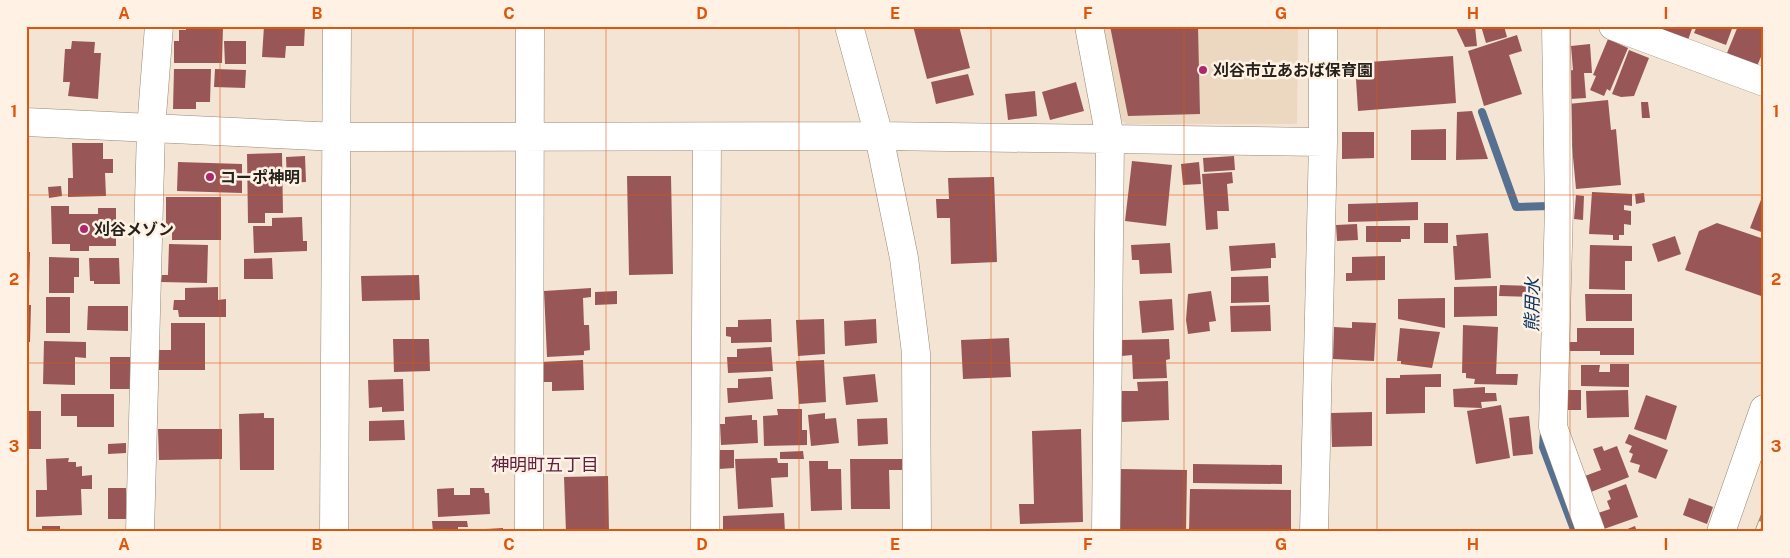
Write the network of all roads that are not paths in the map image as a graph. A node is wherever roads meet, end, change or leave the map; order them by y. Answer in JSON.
{"nodes":[{"id":1,"x":159,"y":26,"type":"edge"},
{"id":2,"x":337,"y":26,"type":"edge"},
{"id":3,"x":530,"y":26,"type":"edge"},
{"id":4,"x":849,"y":26,"type":"edge"},
{"id":5,"x":1089,"y":26,"type":"edge"},
{"id":6,"x":1323,"y":26,"type":"edge"},
{"id":7,"x":1556,"y":26,"type":"edge"},
{"id":8,"x":1613,"y":26,"type":"edge"},
{"id":9,"x":1764,"y":82,"type":"edge"},
{"id":10,"x":26,"y":122,"type":"edge"},
{"id":11,"x":151,"y":129,"type":"junction"},
{"id":12,"x":879,"y":136,"type":"junction"},
{"id":13,"x":337,"y":137,"type":"junction"},
{"id":14,"x":530,"y":137,"type":"junction"},
{"id":15,"x":707,"y":138,"type":"junction"},
{"id":16,"x":1110,"y":138,"type":"junction"},
{"id":17,"x":1323,"y":142,"type":"junction"},
{"id":18,"x":1764,"y":409,"type":"edge"},
{"id":19,"x":140,"y":532,"type":"edge"},
{"id":20,"x":334,"y":532,"type":"edge"},
{"id":21,"x":529,"y":532,"type":"edge"},
{"id":22,"x":705,"y":532,"type":"edge"},
{"id":23,"x":917,"y":532,"type":"edge"},
{"id":24,"x":1106,"y":532,"type":"edge"},
{"id":25,"x":1314,"y":532,"type":"edge"},
{"id":26,"x":1591,"y":532,"type":"edge"},
{"id":27,"x":1721,"y":532,"type":"edge"}],
"edges":[{"from":1,"to":11,"type":"street"},
{"from":2,"to":13,"type":"street"},
{"from":3,"to":14,"type":"street"},
{"from":4,"to":12,"type":"street"},
{"from":5,"to":16,"type":"street"},
{"from":6,"to":17,"type":"street"},
{"from":7,"to":26,"type":"street"},
{"from":8,"to":9,"type":"street"},
{"from":10,"to":11,"type":"street"},
{"from":11,"to":13,"type":"street"},
{"from":11,"to":19,"type":"street"},
{"from":12,"to":15,"type":"street"},
{"from":12,"to":16,"type":"street"},
{"from":12,"to":23,"type":"street"},
{"from":13,"to":14,"type":"street"},
{"from":13,"to":20,"type":"street"},
{"from":14,"to":15,"type":"street"},
{"from":14,"to":21,"type":"street"},
{"from":15,"to":22,"type":"street"},
{"from":16,"to":17,"type":"street"},
{"from":16,"to":24,"type":"street"},
{"from":17,"to":25,"type":"street"},
{"from":18,"to":27,"type":"street"}]}
